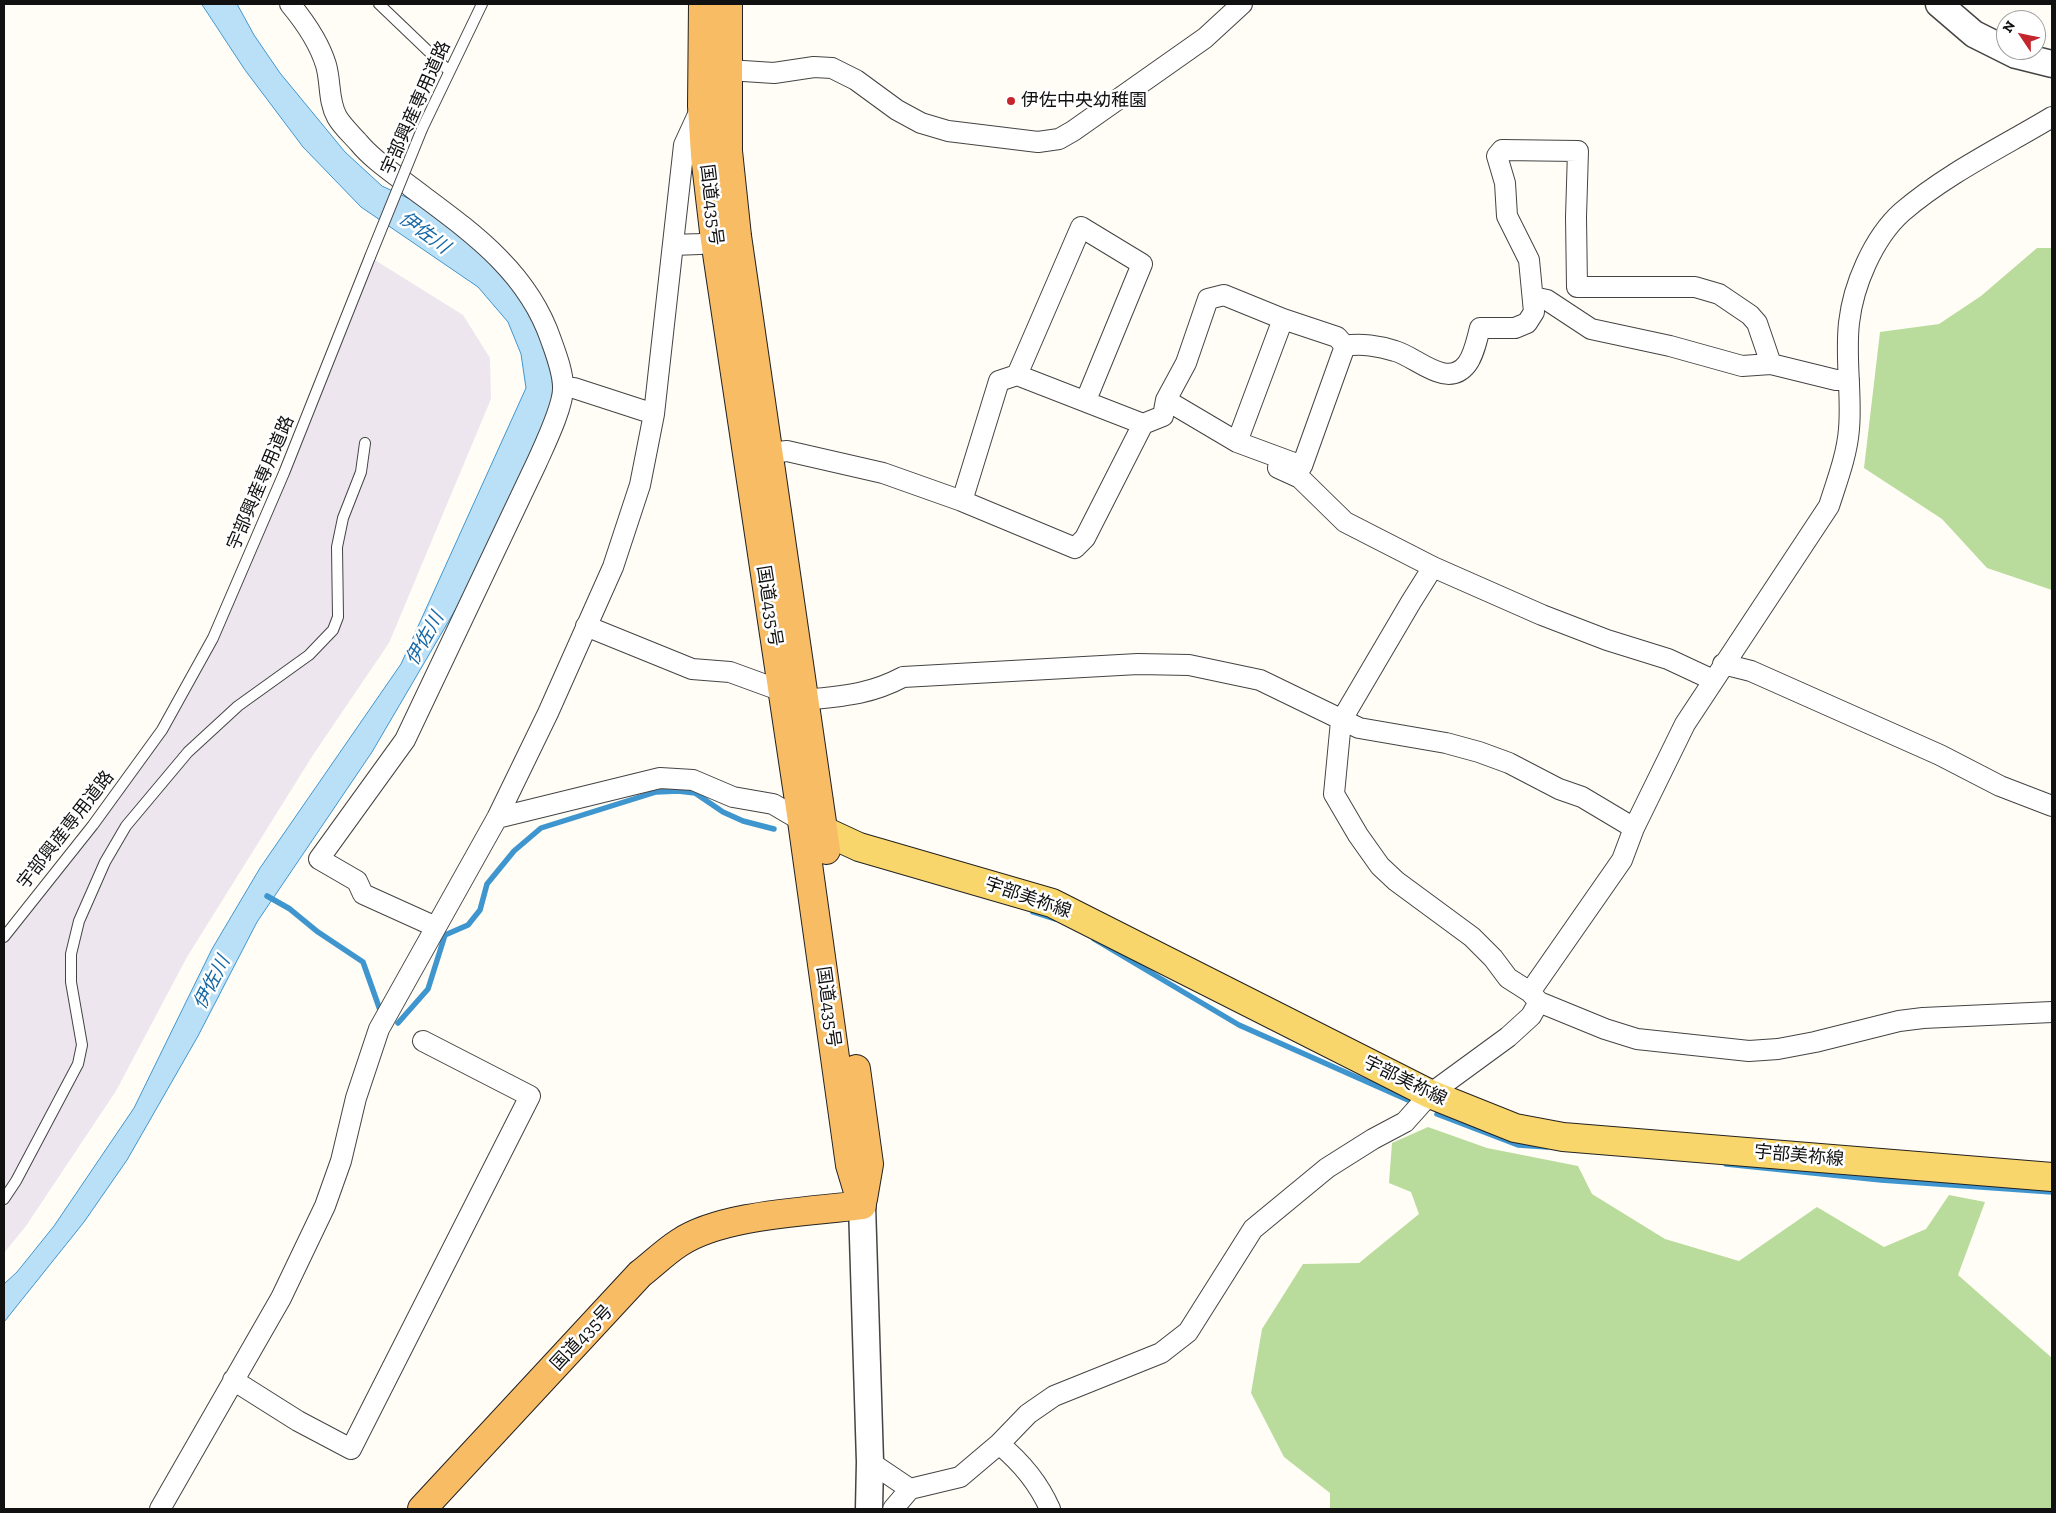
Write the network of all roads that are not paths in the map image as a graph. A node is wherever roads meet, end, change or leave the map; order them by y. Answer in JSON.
{"nodes":[{"id":1,"x":290,"y":4,"type":"edge"},
{"id":2,"x":379,"y":4,"type":"edge"},
{"id":3,"x":482,"y":4,"type":"edge"},
{"id":4,"x":703,"y":4,"type":"edge"},
{"id":5,"x":728,"y":4,"type":"edge"},
{"id":6,"x":1242,"y":4,"type":"edge"},
{"id":7,"x":1939,"y":4,"type":"edge"},
{"id":8,"x":2052,"y":64,"type":"edge"},
{"id":9,"x":728,"y":70,"type":"junction"},
{"id":10,"x":449,"y":71,"type":"junction"},
{"id":11,"x":702,"y":106,"type":"junction"},
{"id":12,"x":2052,"y":118,"type":"edge"},
{"id":13,"x":726,"y":238,"type":"junction"},
{"id":14,"x":673,"y":245,"type":"junction"},
{"id":15,"x":1533,"y":297,"type":"junction"},
{"id":16,"x":1283,"y":319,"type":"junction"},
{"id":17,"x":1345,"y":346,"type":"junction"},
{"id":18,"x":1771,"y":364,"type":"junction"},
{"id":19,"x":1017,"y":375,"type":"junction"},
{"id":20,"x":1849,"y":380,"type":"junction"},
{"id":21,"x":564,"y":388,"type":"junction"},
{"id":22,"x":1086,"y":400,"type":"junction"},
{"id":23,"x":1166,"y":400,"type":"junction"},
{"id":24,"x":654,"y":414,"type":"junction"},
{"id":25,"x":1143,"y":424,"type":"junction"},
{"id":26,"x":1236,"y":442,"type":"junction"},
{"id":27,"x":365,"y":443,"type":"dead end"},
{"id":28,"x":1261,"y":451,"type":"junction"},
{"id":29,"x":757,"y":455,"type":"junction"},
{"id":30,"x":962,"y":501,"type":"junction"},
{"id":31,"x":1433,"y":567,"type":"junction"},
{"id":32,"x":586,"y":626,"type":"junction"},
{"id":33,"x":1718,"y":672,"type":"junction"},
{"id":34,"x":793,"y":695,"type":"junction"},
{"id":35,"x":1341,"y":721,"type":"junction"},
{"id":36,"x":2052,"y":806,"type":"edge"},
{"id":37,"x":497,"y":818,"type":"junction"},
{"id":38,"x":813,"y":826,"type":"junction"},
{"id":39,"x":1634,"y":828,"type":"junction"},
{"id":40,"x":436,"y":927,"type":"junction"},
{"id":41,"x":4,"y":937,"type":"edge"},
{"id":42,"x":1534,"y":997,"type":"junction"},
{"id":43,"x":2052,"y":1012,"type":"edge"},
{"id":44,"x":423,"y":1041,"type":"dead end"},
{"id":45,"x":1430,"y":1094,"type":"junction"},
{"id":46,"x":2052,"y":1177,"type":"edge"},
{"id":47,"x":4,"y":1199,"type":"edge"},
{"id":48,"x":862,"y":1205,"type":"junction"},
{"id":49,"x":233,"y":1380,"type":"junction"},
{"id":50,"x":1000,"y":1444,"type":"junction"},
{"id":51,"x":870,"y":1462,"type":"junction"},
{"id":52,"x":910,"y":1488,"type":"junction"},
{"id":53,"x":160,"y":1509,"type":"edge"},
{"id":54,"x":422,"y":1509,"type":"edge"},
{"id":55,"x":869,"y":1509,"type":"edge"},
{"id":56,"x":893,"y":1509,"type":"edge"},
{"id":57,"x":1050,"y":1509,"type":"edge"}],
"edges":[{"from":1,"to":21,"type":"street"},
{"from":2,"to":10,"type":"lane"},
{"from":3,"to":10,"type":"lane","name":"宇部興産専用道路"},
{"from":4,"to":11,"type":"highway","name":"国道435号"},
{"from":5,"to":9,"type":"highway","name":"国道435号"},
{"from":6,"to":9,"type":"street"},
{"from":7,"to":8,"type":"street"},
{"from":9,"to":13,"type":"highway","name":"国道435号"},
{"from":10,"to":41,"type":"lane","name":"宇部興産専用道路","bridge":true},
{"from":11,"to":13,"type":"highway","name":"国道435号"},
{"from":11,"to":14,"type":"street"},
{"from":12,"to":20,"type":"street"},
{"from":13,"to":14,"type":"street"},
{"from":13,"to":29,"type":"highway","name":"国道435号"},
{"from":14,"to":24,"type":"street"},
{"from":15,"to":17,"type":"street"},
{"from":15,"to":18,"type":"street"},
{"from":15,"to":18,"type":"street"},
{"from":16,"to":17,"type":"street"},
{"from":16,"to":23,"type":"street"},
{"from":16,"to":26,"type":"street"},
{"from":17,"to":28,"type":"street"},
{"from":18,"to":20,"type":"street"},
{"from":19,"to":22,"type":"street"},
{"from":19,"to":22,"type":"street"},
{"from":19,"to":30,"type":"street"},
{"from":20,"to":33,"type":"street"},
{"from":21,"to":24,"type":"street"},
{"from":21,"to":40,"type":"street"},
{"from":22,"to":25,"type":"street"},
{"from":23,"to":25,"type":"street"},
{"from":23,"to":26,"type":"street"},
{"from":24,"to":32,"type":"street"},
{"from":25,"to":30,"type":"street"},
{"from":26,"to":28,"type":"street"},
{"from":27,"to":47,"type":"lane"},
{"from":28,"to":31,"type":"street"},
{"from":29,"to":30,"type":"street"},
{"from":29,"to":34,"type":"highway","name":"国道435号"},
{"from":31,"to":33,"type":"street"},
{"from":31,"to":35,"type":"street"},
{"from":32,"to":34,"type":"street"},
{"from":32,"to":37,"type":"street"},
{"from":33,"to":36,"type":"street"},
{"from":33,"to":39,"type":"street"},
{"from":34,"to":35,"type":"street"},
{"from":34,"to":38,"type":"highway","name":"国道435号"},
{"from":35,"to":39,"type":"street"},
{"from":35,"to":42,"type":"street"},
{"from":37,"to":38,"type":"street"},
{"from":37,"to":40,"type":"street"},
{"from":38,"to":45,"type":"main road","name":"宇部美祢線"},
{"from":38,"to":48,"type":"highway","name":"国道435号"},
{"from":39,"to":42,"type":"street"},
{"from":40,"to":49,"type":"street"},
{"from":42,"to":43,"type":"street"},
{"from":42,"to":45,"type":"street"},
{"from":44,"to":49,"type":"street"},
{"from":45,"to":46,"type":"main road","name":"宇部美祢線"},
{"from":45,"to":50,"type":"street"},
{"from":48,"to":51,"type":"street"},
{"from":48,"to":54,"type":"highway","name":"国道435号"},
{"from":49,"to":53,"type":"street"},
{"from":50,"to":52,"type":"street"},
{"from":50,"to":57,"type":"street"},
{"from":51,"to":52,"type":"street"},
{"from":51,"to":55,"type":"street"},
{"from":52,"to":56,"type":"street"}]}
